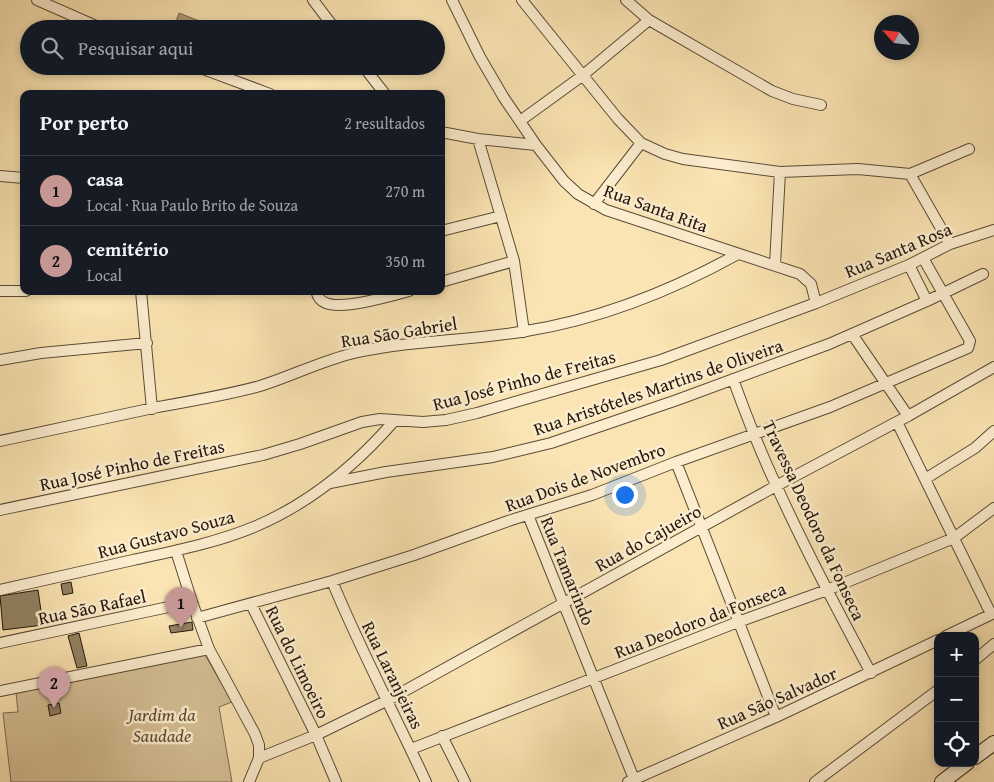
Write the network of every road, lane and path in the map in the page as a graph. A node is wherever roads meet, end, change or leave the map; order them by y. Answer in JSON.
{"nodes":[{"id":1,"x":37,"y":0,"type":"edge"},
{"id":2,"x":313,"y":0,"type":"edge"},
{"id":3,"x":452,"y":0,"type":"edge"},
{"id":4,"x":522,"y":0,"type":"edge"},
{"id":5,"x":626,"y":0,"type":"edge"},
{"id":6,"x":83,"y":20,"type":"edge"},
{"id":7,"x":328,"y":20,"type":"edge"},
{"id":8,"x":649,"y":20,"type":"junction"},
{"id":9,"x":218,"y":75,"type":"edge"},
{"id":10,"x":370,"y":75,"type":"edge"},
{"id":11,"x":582,"y":76,"type":"junction"},
{"id":12,"x":259,"y":90,"type":"edge"},
{"id":13,"x":382,"y":90,"type":"edge"},
{"id":14,"x":821,"y":105,"type":"dead end"},
{"id":15,"x":520,"y":120,"type":"junction"},
{"id":16,"x":445,"y":133,"type":"edge"},
{"id":17,"x":478,"y":139,"type":"junction"},
{"id":18,"x":641,"y":143,"type":"junction"},
{"id":19,"x":536,"y":145,"type":"junction"},
{"id":20,"x":968,"y":149,"type":"dead end"},
{"id":21,"x":780,"y":172,"type":"junction"},
{"id":22,"x":910,"y":174,"type":"junction"},
{"id":23,"x":0,"y":176,"type":"edge"},
{"id":24,"x":20,"y":178,"type":"edge"},
{"id":25,"x":594,"y":204,"type":"junction"},
{"id":26,"x":501,"y":216,"type":"junction"},
{"id":27,"x":445,"y":230,"type":"edge"},
{"id":28,"x":994,"y":230,"type":"edge"},
{"id":29,"x":950,"y":244,"type":"junction"},
{"id":30,"x":738,"y":254,"type":"junction"},
{"id":31,"x":923,"y":258,"type":"junction"},
{"id":32,"x":514,"y":261,"type":"junction"},
{"id":33,"x":775,"y":265,"type":"junction"},
{"id":34,"x":909,"y":265,"type":"junction"},
{"id":35,"x":983,"y":274,"type":"dead end"},
{"id":36,"x":445,"y":281,"type":"edge"},
{"id":37,"x":0,"y":291,"type":"edge"},
{"id":38,"x":20,"y":291,"type":"edge"},
{"id":39,"x":942,"y":294,"type":"junction"},
{"id":40,"x":142,"y":295,"type":"edge"},
{"id":41,"x":318,"y":295,"type":"edge"},
{"id":42,"x":396,"y":295,"type":"edge"},
{"id":43,"x":927,"y":301,"type":"junction"},
{"id":44,"x":816,"y":302,"type":"junction"},
{"id":45,"x":524,"y":332,"type":"junction"},
{"id":46,"x":852,"y":334,"type":"junction"},
{"id":47,"x":147,"y":343,"type":"junction"},
{"id":48,"x":0,"y":360,"type":"edge"},
{"id":49,"x":994,"y":367,"type":"edge"},
{"id":50,"x":733,"y":379,"type":"junction"},
{"id":51,"x":886,"y":384,"type":"junction"},
{"id":52,"x":152,"y":409,"type":"junction"},
{"id":53,"x":908,"y":416,"type":"junction"},
{"id":54,"x":395,"y":420,"type":"junction"},
{"id":55,"x":897,"y":422,"type":"junction"},
{"id":56,"x":994,"y":431,"type":"edge"},
{"id":57,"x":754,"y":434,"type":"junction"},
{"id":58,"x":0,"y":441,"type":"edge"},
{"id":59,"x":676,"y":462,"type":"junction"},
{"id":60,"x":925,"y":479,"type":"junction"},
{"id":61,"x":330,"y":483,"type":"junction"},
{"id":62,"x":776,"y":486,"type":"junction"},
{"id":63,"x":994,"y":508,"type":"edge"},
{"id":64,"x":0,"y":510,"type":"edge"},
{"id":65,"x":528,"y":514,"type":"junction"},
{"id":66,"x":702,"y":528,"type":"junction"},
{"id":67,"x":954,"y":538,"type":"junction"},
{"id":68,"x":176,"y":551,"type":"junction"},
{"id":69,"x":332,"y":581,"type":"junction"},
{"id":70,"x":0,"y":590,"type":"edge"},
{"id":71,"x":827,"y":590,"type":"junction"},
{"id":72,"x":192,"y":602,"type":"junction"},
{"id":73,"x":563,"y":603,"type":"junction"},
{"id":74,"x":251,"y":604,"type":"junction"},
{"id":75,"x":993,"y":613,"type":"edge"},
{"id":76,"x":198,"y":618,"type":"junction"},
{"id":77,"x":738,"y":622,"type":"junction"},
{"id":78,"x":954,"y":632,"type":"edge"},
{"id":79,"x":0,"y":642,"type":"edge"},
{"id":80,"x":934,"y":642,"type":"edge"},
{"id":81,"x":994,"y":644,"type":"edge"},
{"id":82,"x":209,"y":649,"type":"junction"},
{"id":83,"x":979,"y":657,"type":"edge"},
{"id":84,"x":870,"y":673,"type":"junction"},
{"id":85,"x":594,"y":678,"type":"junction"},
{"id":86,"x":0,"y":690,"type":"edge"},
{"id":87,"x":934,"y":693,"type":"edge"},
{"id":88,"x":388,"y":700,"type":"junction"},
{"id":89,"x":776,"y":717,"type":"junction"},
{"id":90,"x":316,"y":735,"type":"junction"},
{"id":91,"x":442,"y":736,"type":"junction"},
{"id":92,"x":994,"y":743,"type":"edge"},
{"id":93,"x":411,"y":749,"type":"junction"},
{"id":94,"x":979,"y":754,"type":"edge"},
{"id":95,"x":260,"y":758,"type":"junction"},
{"id":96,"x":962,"y":767,"type":"edge"},
{"id":97,"x":631,"y":781,"type":"edge"},
{"id":98,"x":249,"y":782,"type":"edge"},
{"id":99,"x":336,"y":782,"type":"edge"},
{"id":100,"x":426,"y":782,"type":"edge"},
{"id":101,"x":465,"y":782,"type":"edge"},
{"id":102,"x":815,"y":782,"type":"edge"},
{"id":103,"x":942,"y":782,"type":"edge"}],
"edges":[{"from":1,"to":6,"type":"street"},
{"from":2,"to":7,"type":"street"},
{"from":3,"to":15,"type":"street","name":"Rua Santa Rita"},
{"from":4,"to":11,"type":"street"},
{"from":5,"to":8,"type":"street"},
{"from":8,"to":11,"type":"street"},
{"from":8,"to":14,"type":"street"},
{"from":9,"to":12,"type":"street"},
{"from":10,"to":13,"type":"street"},
{"from":11,"to":15,"type":"street"},
{"from":11,"to":18,"type":"street"},
{"from":15,"to":19,"type":"street","name":"Rua Santa Rita"},
{"from":16,"to":17,"type":"street"},
{"from":17,"to":19,"type":"street"},
{"from":17,"to":26,"type":"street"},
{"from":18,"to":21,"type":"street"},
{"from":18,"to":25,"type":"street"},
{"from":19,"to":25,"type":"street","name":"Rua Santa Rita"},
{"from":20,"to":22,"type":"street"},
{"from":21,"to":22,"type":"street"},
{"from":21,"to":33,"type":"street"},
{"from":22,"to":29,"type":"street"},
{"from":23,"to":24,"type":"street"},
{"from":25,"to":30,"type":"street","name":"Rua Santa Rita"},
{"from":26,"to":27,"type":"street"},
{"from":26,"to":32,"type":"street"},
{"from":28,"to":29,"type":"street","name":"Rua Santa Rosa"},
{"from":29,"to":31,"type":"street","name":"Rua Santa Rosa"},
{"from":30,"to":33,"type":"street","name":"Rua Santa Rita"},
{"from":30,"to":45,"type":"street","name":"Rua São Gabriel"},
{"from":31,"to":34,"type":"street","name":"Rua Santa Rosa"},
{"from":31,"to":39,"type":"street"},
{"from":32,"to":36,"type":"street"},
{"from":32,"to":45,"type":"street"},
{"from":33,"to":44,"type":"street","name":"Rua Santa Rita"},
{"from":34,"to":43,"type":"street"},
{"from":34,"to":44,"type":"street","name":"Rua Santa Rosa"},
{"from":35,"to":39,"type":"street","name":"Rua Aristóteles Martins de Oliveira"},
{"from":37,"to":38,"type":"street"},
{"from":39,"to":43,"type":"street","name":"Rua Aristóteles Martins de Oliveira"},
{"from":39,"to":51,"type":"street","name":"Rua Dois de Novembro"},
{"from":40,"to":47,"type":"street"},
{"from":41,"to":42,"type":"street"},
{"from":43,"to":46,"type":"street","name":"Rua Aristóteles Martins de Oliveira"},
{"from":44,"to":54,"type":"street","name":"Rua José Pinho de Freitas"},
{"from":45,"to":52,"type":"street","name":"Rua São Gabriel"},
{"from":46,"to":50,"type":"street","name":"Rua Aristóteles Martins de Oliveira"},
{"from":46,"to":51,"type":"street"},
{"from":47,"to":48,"type":"street"},
{"from":47,"to":52,"type":"street"},
{"from":49,"to":53,"type":"street","name":"Rua do Cajueiro"},
{"from":50,"to":57,"type":"street","name":"Travessa Deodoro da Fonseca"},
{"from":50,"to":61,"type":"street","name":"Rua Aristóteles Martins de Oliveira"},
{"from":51,"to":53,"type":"street"},
{"from":51,"to":57,"type":"street","name":"Rua Dois de Novembro"},
{"from":52,"to":58,"type":"street","name":"Rua São Gabriel"},
{"from":53,"to":55,"type":"street","name":"Rua do Cajueiro"},
{"from":54,"to":61,"type":"street","name":"Rua Gustavo Souza"},
{"from":54,"to":64,"type":"street","name":"Rua José Pinho de Freitas"},
{"from":55,"to":60,"type":"street"},
{"from":55,"to":62,"type":"street","name":"Rua do Cajueiro"},
{"from":56,"to":60,"type":"street"},
{"from":57,"to":59,"type":"street","name":"Rua Dois de Novembro"},
{"from":57,"to":62,"type":"street","name":"Travessa Deodoro da Fonseca"},
{"from":59,"to":65,"type":"street","name":"Rua Dois de Novembro"},
{"from":59,"to":66,"type":"street"},
{"from":60,"to":67,"type":"street"},
{"from":61,"to":68,"type":"street","name":"Rua Gustavo Souza"},
{"from":62,"to":66,"type":"street","name":"Rua do Cajueiro"},
{"from":62,"to":71,"type":"street","name":"Travessa Deodoro da Fonseca"},
{"from":63,"to":67,"type":"street","name":"Rua Deodoro da Fonseca"},
{"from":65,"to":69,"type":"street","name":"Rua Dois de Novembro"},
{"from":65,"to":73,"type":"street","name":"Rua Tamarindo"},
{"from":66,"to":73,"type":"street","name":"Rua do Cajueiro"},
{"from":66,"to":77,"type":"street"},
{"from":67,"to":71,"type":"street","name":"Rua Deodoro da Fonseca"},
{"from":67,"to":75,"type":"street"},
{"from":68,"to":70,"type":"street","name":"Rua Gustavo Souza"},
{"from":68,"to":72,"type":"street"},
{"from":69,"to":74,"type":"street","name":"Rua Dois de Novembro"},
{"from":69,"to":88,"type":"street","name":"Rua Laranjeiras"},
{"from":71,"to":77,"type":"street","name":"Rua Deodoro da Fonseca"},
{"from":71,"to":84,"type":"street","name":"Travessa Deodoro da Fonseca"},
{"from":72,"to":76,"type":"street"},
{"from":72,"to":79,"type":"street","name":"Rua São Rafael"},
{"from":73,"to":85,"type":"street","name":"Rua Tamarindo"},
{"from":73,"to":88,"type":"street","name":"Rua do Cajueiro"},
{"from":74,"to":76,"type":"street","name":"Rua Dois de Novembro"},
{"from":74,"to":90,"type":"street","name":"Rua do Limoeiro"},
{"from":75,"to":78,"type":"street"},
{"from":76,"to":82,"type":"street"},
{"from":77,"to":85,"type":"street","name":"Rua Deodoro da Fonseca"},
{"from":77,"to":89,"type":"street"},
{"from":80,"to":84,"type":"street","name":"Rua São Salvador"},
{"from":81,"to":83,"type":"street"},
{"from":82,"to":86,"type":"street"},
{"from":82,"to":95,"type":"street"},
{"from":84,"to":89,"type":"street","name":"Rua São Salvador"},
{"from":85,"to":91,"type":"street","name":"Rua Deodoro da Fonseca"},
{"from":85,"to":97,"type":"street","name":"Rua Tamarindo"},
{"from":87,"to":102,"type":"street"},
{"from":88,"to":90,"type":"street","name":"Rua do Cajueiro"},
{"from":88,"to":93,"type":"street","name":"Rua Laranjeiras"},
{"from":89,"to":97,"type":"street","name":"Rua São Salvador"},
{"from":90,"to":95,"type":"street","name":"Rua do Cajueiro"},
{"from":90,"to":99,"type":"street"},
{"from":91,"to":93,"type":"street","name":"Rua Deodoro da Fonseca"},
{"from":91,"to":101,"type":"street"},
{"from":92,"to":94,"type":"street"},
{"from":93,"to":100,"type":"street","name":"Rua Laranjeiras"},
{"from":95,"to":98,"type":"street"},
{"from":96,"to":103,"type":"street"}]}
